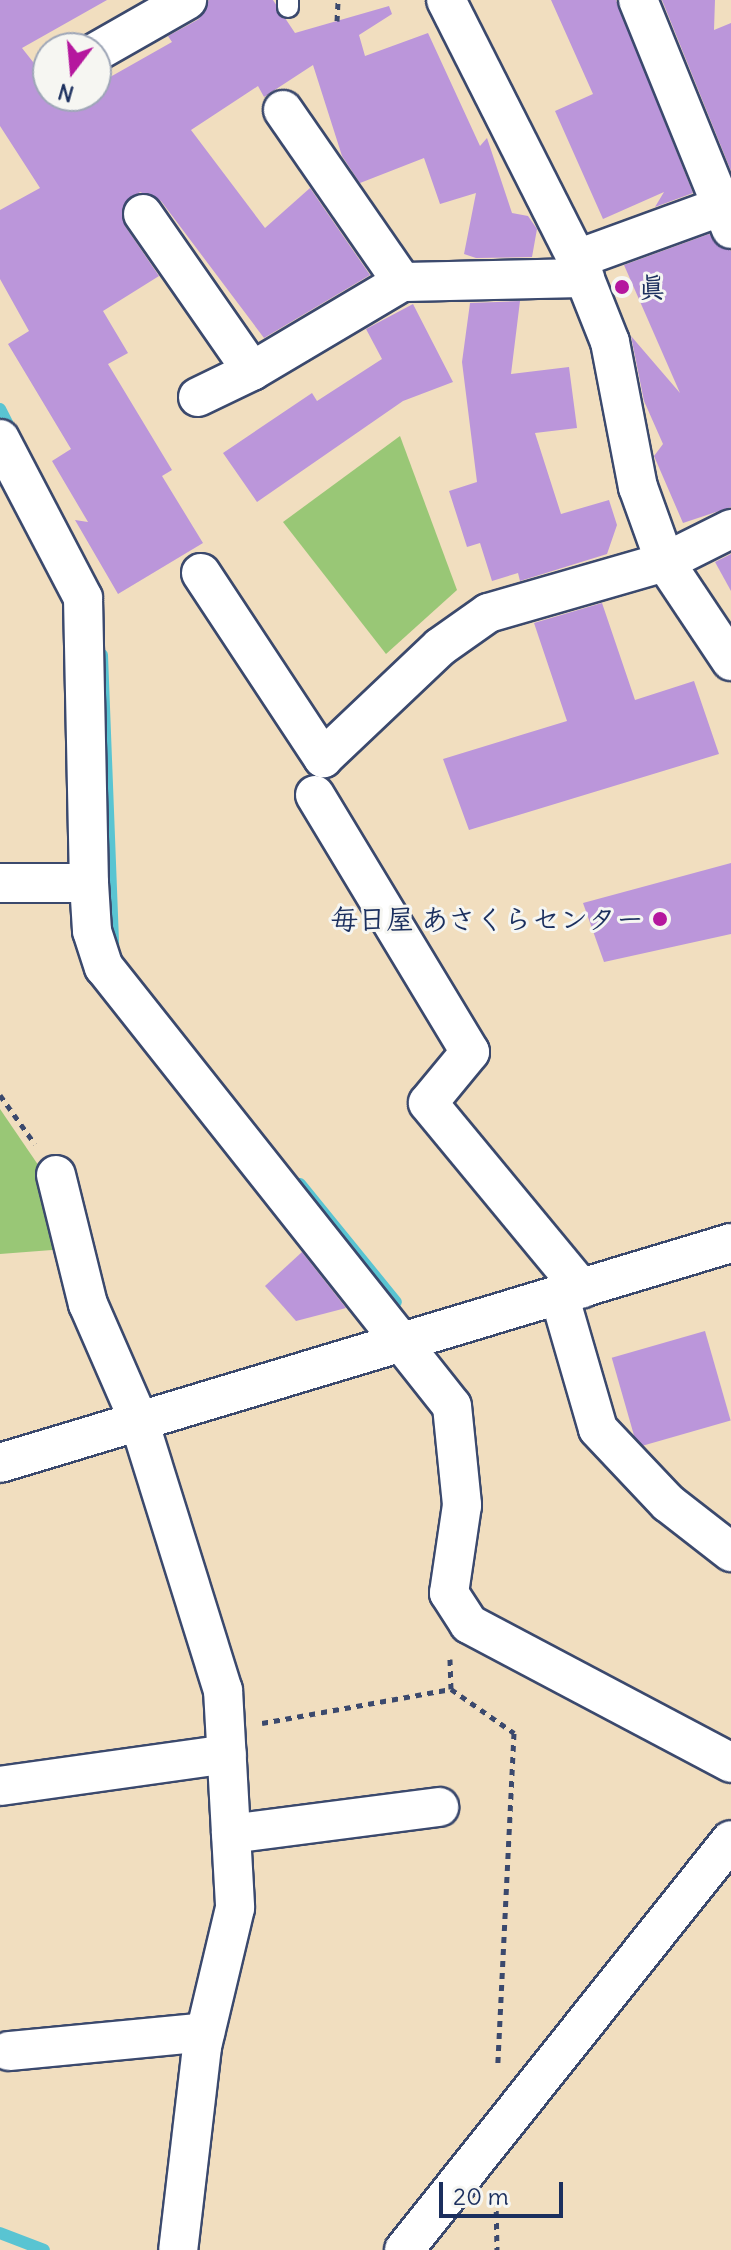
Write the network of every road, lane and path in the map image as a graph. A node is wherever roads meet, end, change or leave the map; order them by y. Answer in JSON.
{"nodes":[{"id":1,"x":187,"y":0,"type":"edge"},
{"id":2,"x":338,"y":0,"type":"edge"},
{"id":3,"x":446,"y":0,"type":"edge"},
{"id":4,"x":638,"y":0,"type":"edge"},
{"id":5,"x":337,"y":21,"type":"dead end"},
{"id":6,"x":112,"y":43,"type":"edge"},
{"id":7,"x":283,"y":110,"type":"dead end"},
{"id":8,"x":727,"y":213,"type":"edge"},
{"id":9,"x":143,"y":214,"type":"dead end"},
{"id":10,"x":581,"y":268,"type":"junction"},
{"id":11,"x":402,"y":282,"type":"junction"},
{"id":12,"x":252,"y":371,"type":"junction"},
{"id":13,"x":198,"y":397,"type":"dead end"},
{"id":14,"x":0,"y":439,"type":"edge"},
{"id":15,"x":731,"y":529,"type":"edge"},
{"id":16,"x":665,"y":562,"type":"junction"},
{"id":17,"x":201,"y":573,"type":"dead end"},
{"id":18,"x":731,"y":661,"type":"edge"},
{"id":19,"x":315,"y":795,"type":"dead end"},
{"id":20,"x":0,"y":883,"type":"edge"},
{"id":21,"x":89,"y":883,"type":"junction"},
{"id":22,"x":0,"y":1095,"type":"edge"},
{"id":23,"x":56,"y":1175,"type":"joint"},
{"id":24,"x":731,"y":1243,"type":"edge"},
{"id":25,"x":571,"y":1293,"type":"junction"},
{"id":26,"x":408,"y":1346,"type":"junction"},
{"id":27,"x":139,"y":1421,"type":"junction"},
{"id":28,"x":0,"y":1463,"type":"edge"},
{"id":29,"x":731,"y":1552,"type":"edge"},
{"id":30,"x":449,"y":1593,"type":"junction"},
{"id":31,"x":451,"y":1689,"type":"junction"},
{"id":32,"x":226,"y":1742,"type":"junction"},
{"id":33,"x":731,"y":1763,"type":"edge"},
{"id":34,"x":0,"y":1786,"type":"edge"},
{"id":35,"x":439,"y":1807,"type":"dead end"},
{"id":36,"x":231,"y":1834,"type":"junction"},
{"id":37,"x":731,"y":1840,"type":"edge"},
{"id":38,"x":205,"y":2032,"type":"junction"},
{"id":39,"x":9,"y":2051,"type":"dead end"},
{"id":40,"x":498,"y":2072,"type":"dead end"},
{"id":41,"x":178,"y":2250,"type":"edge"},
{"id":42,"x":404,"y":2250,"type":"edge"}],
"edges":[{"from":1,"to":6,"type":"street"},
{"from":2,"to":5,"type":"path"},
{"from":3,"to":10,"type":"street"},
{"from":4,"to":8,"type":"street"},
{"from":7,"to":11,"type":"street"},
{"from":8,"to":10,"type":"street"},
{"from":9,"to":12,"type":"street"},
{"from":10,"to":11,"type":"street"},
{"from":10,"to":16,"type":"street"},
{"from":11,"to":12,"type":"street"},
{"from":12,"to":13,"type":"street"},
{"from":14,"to":21,"type":"street"},
{"from":15,"to":16,"type":"street"},
{"from":16,"to":17,"type":"street"},
{"from":16,"to":18,"type":"street"},
{"from":19,"to":25,"type":"street"},
{"from":20,"to":21,"type":"street"},
{"from":21,"to":26,"type":"street"},
{"from":22,"to":23,"type":"path"},
{"from":23,"to":27,"type":"street"},
{"from":24,"to":25,"type":"street"},
{"from":25,"to":26,"type":"street"},
{"from":25,"to":29,"type":"street"},
{"from":26,"to":27,"type":"street"},
{"from":26,"to":30,"type":"street"},
{"from":27,"to":28,"type":"street"},
{"from":27,"to":32,"type":"street"},
{"from":30,"to":31,"type":"path"},
{"from":30,"to":33,"type":"street"},
{"from":31,"to":32,"type":"path"},
{"from":31,"to":40,"type":"path"},
{"from":32,"to":34,"type":"street"},
{"from":32,"to":36,"type":"street"},
{"from":35,"to":36,"type":"street"},
{"from":36,"to":38,"type":"street"},
{"from":37,"to":42,"type":"street"},
{"from":38,"to":39,"type":"street"},
{"from":38,"to":41,"type":"street"}]}
